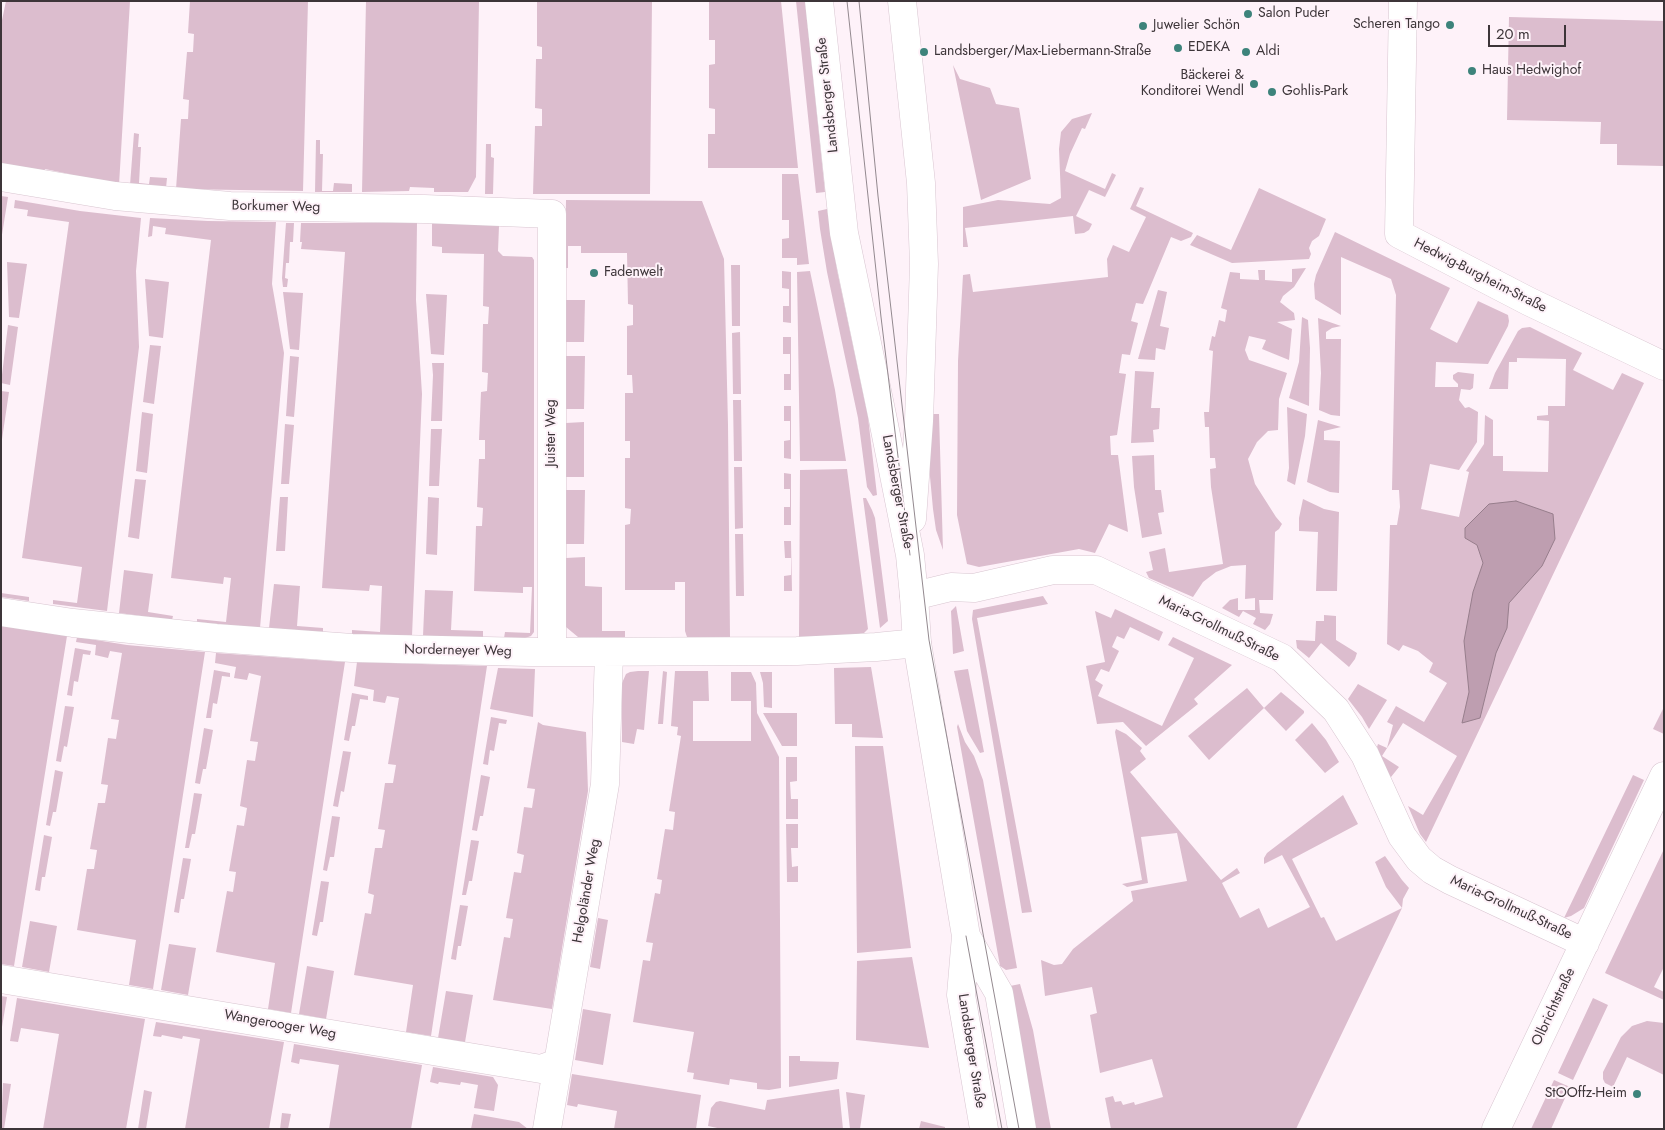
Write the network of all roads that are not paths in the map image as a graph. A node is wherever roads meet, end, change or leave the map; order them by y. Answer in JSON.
{"nodes":[{"id":1,"x":819,"y":1,"type":"edge"},
{"id":2,"x":902,"y":1,"type":"edge"},
{"id":3,"x":1403,"y":1,"type":"edge"},
{"id":4,"x":1,"y":177,"type":"edge"},
{"id":5,"x":552,"y":214,"type":"joint"},
{"id":6,"x":1664,"y":366,"type":"edge"},
{"id":7,"x":910,"y":555,"type":"junction"},
{"id":8,"x":914,"y":596,"type":"junction"},
{"id":9,"x":1,"y":612,"type":"edge"},
{"id":10,"x":917,"y":643,"type":"junction"},
{"id":11,"x":552,"y":652,"type":"junction"},
{"id":12,"x":609,"y":652,"type":"junction"},
{"id":13,"x":1664,"y":776,"type":"edge"},
{"id":14,"x":966,"y":936,"type":"junction"},
{"id":15,"x":1585,"y":943,"type":"junction"},
{"id":16,"x":1,"y":979,"type":"edge"},
{"id":17,"x":558,"y":1063,"type":"junction"},
{"id":18,"x":547,"y":1129,"type":"edge"},
{"id":19,"x":984,"y":1129,"type":"edge"},
{"id":20,"x":1022,"y":1129,"type":"edge"},
{"id":21,"x":1496,"y":1129,"type":"edge"}],
"edges":[{"from":1,"to":7,"type":"street","name":"Landsberger Straße"},
{"from":2,"to":7,"type":"street","name":"Landsberger Straße"},
{"from":3,"to":6,"type":"street","name":"Hedwig-Burgheim-Straße"},
{"from":4,"to":5,"type":"street","name":"Borkumer Weg"},
{"from":5,"to":11,"type":"street","name":"Juister Weg"},
{"from":7,"to":8,"type":"street"},
{"from":8,"to":10,"type":"street"},
{"from":8,"to":15,"type":"street","name":"Maria-Grollmuß-Straße"},
{"from":9,"to":11,"type":"street","name":"Norderneyer Weg"},
{"from":10,"to":12,"type":"street","name":"Norderneyer Weg"},
{"from":10,"to":14,"type":"street"},
{"from":11,"to":12,"type":"street","name":"Norderneyer Weg"},
{"from":12,"to":17,"type":"street","name":"Helgoländer Weg"},
{"from":13,"to":15,"type":"street","name":"Olbrichtstraße"},
{"from":14,"to":19,"type":"street","name":"Landsberger Straße"},
{"from":14,"to":20,"type":"street"},
{"from":15,"to":21,"type":"street","name":"Olbrichtstraße"},
{"from":16,"to":17,"type":"street","name":"Wangerooger Weg"},
{"from":17,"to":18,"type":"street","name":"Helgoländer Weg"}]}
